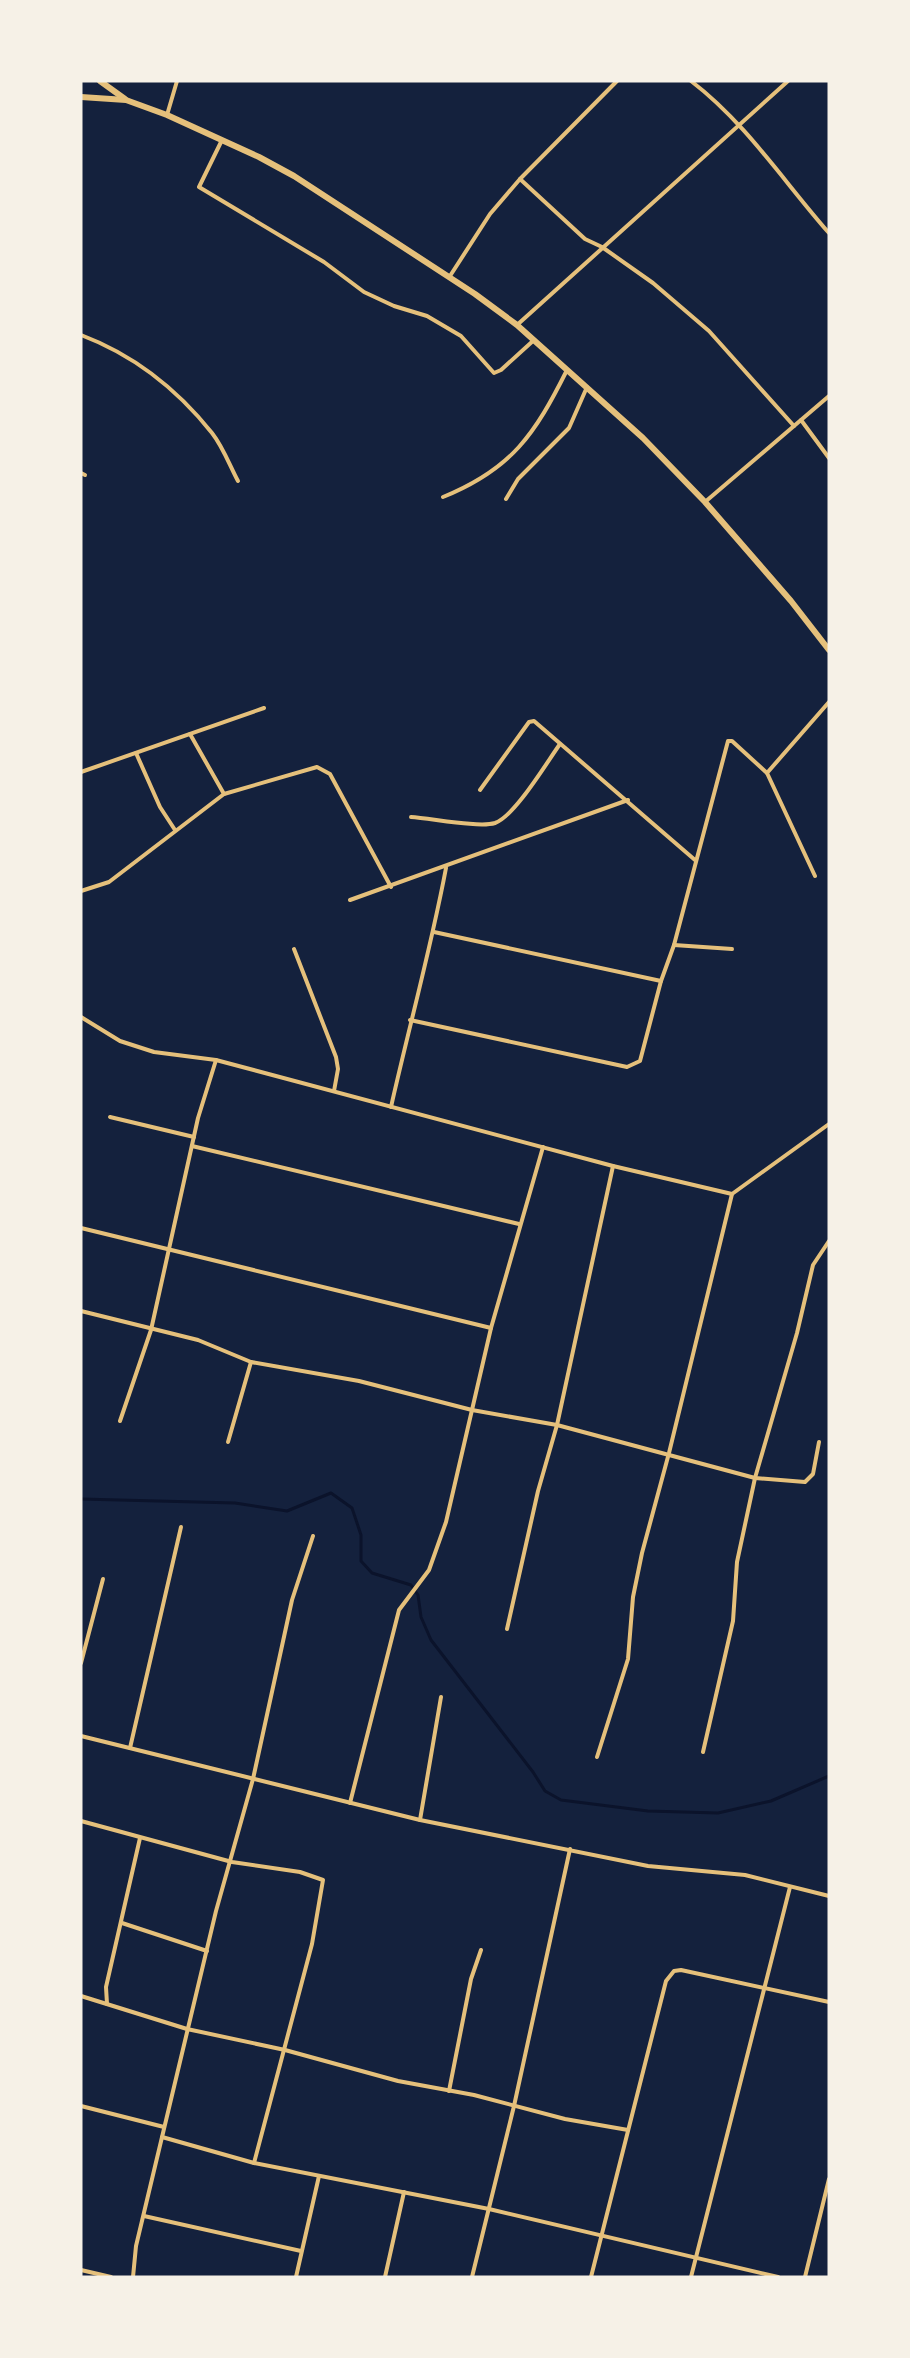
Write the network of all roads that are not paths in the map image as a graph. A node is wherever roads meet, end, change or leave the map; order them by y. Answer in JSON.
{"nodes":[{"id":1,"x":100,"y":81,"type":"edge"},
{"id":2,"x":177,"y":81,"type":"edge"},
{"id":3,"x":617,"y":81,"type":"edge"},
{"id":4,"x":691,"y":81,"type":"edge"},
{"id":5,"x":788,"y":81,"type":"edge"},
{"id":6,"x":108,"y":83,"type":"edge"},
{"id":7,"x":81,"y":97,"type":"edge"},
{"id":8,"x":126,"y":100,"type":"junction"},
{"id":9,"x":167,"y":115,"type":"junction"},
{"id":10,"x":738,"y":124,"type":"junction"},
{"id":11,"x":223,"y":139,"type":"junction"},
{"id":12,"x":520,"y":179,"type":"junction"},
{"id":13,"x":829,"y":221,"type":"edge"},
{"id":14,"x":823,"y":226,"type":"junction"},
{"id":15,"x":829,"y":233,"type":"edge"},
{"id":16,"x":602,"y":247,"type":"junction"},
{"id":17,"x":450,"y":276,"type":"junction"},
{"id":18,"x":517,"y":325,"type":"junction"},
{"id":19,"x":81,"y":335,"type":"edge"},
{"id":20,"x":534,"y":340,"type":"junction"},
{"id":21,"x":567,"y":369,"type":"junction"},
{"id":22,"x":587,"y":387,"type":"junction"},
{"id":23,"x":829,"y":396,"type":"edge"},
{"id":24,"x":801,"y":420,"type":"junction"},
{"id":25,"x":794,"y":426,"type":"junction"},
{"id":26,"x":829,"y":458,"type":"edge"},
{"id":27,"x":238,"y":482,"type":"dead end"},
{"id":28,"x":443,"y":497,"type":"dead end"},
{"id":29,"x":506,"y":499,"type":"dead end"},
{"id":30,"x":705,"y":502,"type":"junction"},
{"id":31,"x":829,"y":650,"type":"edge"},
{"id":32,"x":829,"y":702,"type":"edge"},
{"id":33,"x":264,"y":708,"type":"dead end"},
{"id":34,"x":190,"y":734,"type":"junction"},
{"id":35,"x":560,"y":744,"type":"junction"},
{"id":36,"x":136,"y":753,"type":"junction"},
{"id":37,"x":81,"y":772,"type":"edge"},
{"id":38,"x":767,"y":773,"type":"junction"},
{"id":39,"x":480,"y":790,"type":"dead end"},
{"id":40,"x":224,"y":794,"type":"junction"},
{"id":41,"x":628,"y":800,"type":"junction"},
{"id":42,"x":411,"y":817,"type":"dead end"},
{"id":43,"x":175,"y":830,"type":"junction"},
{"id":44,"x":696,"y":860,"type":"junction"},
{"id":45,"x":446,"y":867,"type":"junction"},
{"id":46,"x":815,"y":876,"type":"dead end"},
{"id":47,"x":391,"y":887,"type":"junction"},
{"id":48,"x":81,"y":891,"type":"edge"},
{"id":49,"x":350,"y":900,"type":"dead end"},
{"id":50,"x":434,"y":932,"type":"junction"},
{"id":51,"x":674,"y":945,"type":"junction"},
{"id":52,"x":294,"y":949,"type":"dead end"},
{"id":53,"x":732,"y":949,"type":"dead end"},
{"id":54,"x":661,"y":981,"type":"junction"},
{"id":55,"x":81,"y":1017,"type":"edge"},
{"id":56,"x":410,"y":1020,"type":"junction"},
{"id":57,"x":216,"y":1060,"type":"junction"},
{"id":58,"x":334,"y":1091,"type":"junction"},
{"id":59,"x":391,"y":1107,"type":"junction"},
{"id":60,"x":110,"y":1117,"type":"dead end"},
{"id":61,"x":829,"y":1124,"type":"edge"},
{"id":62,"x":194,"y":1137,"type":"junction"},
{"id":63,"x":192,"y":1146,"type":"junction"},
{"id":64,"x":543,"y":1147,"type":"junction"},
{"id":65,"x":613,"y":1166,"type":"junction"},
{"id":66,"x":732,"y":1194,"type":"junction"},
{"id":67,"x":519,"y":1224,"type":"junction"},
{"id":68,"x":81,"y":1228,"type":"edge"},
{"id":69,"x":829,"y":1241,"type":"edge"},
{"id":70,"x":168,"y":1251,"type":"junction"},
{"id":71,"x":81,"y":1311,"type":"edge"},
{"id":72,"x":491,"y":1328,"type":"junction"},
{"id":73,"x":151,"y":1330,"type":"junction"},
{"id":74,"x":251,"y":1362,"type":"junction"},
{"id":75,"x":472,"y":1410,"type":"junction"},
{"id":76,"x":120,"y":1421,"type":"dead end"},
{"id":77,"x":557,"y":1425,"type":"junction"},
{"id":78,"x":228,"y":1442,"type":"dead end"},
{"id":79,"x":819,"y":1442,"type":"dead end"},
{"id":80,"x":669,"y":1453,"type":"junction"},
{"id":81,"x":755,"y":1478,"type":"junction"},
{"id":82,"x":181,"y":1527,"type":"dead end"},
{"id":83,"x":313,"y":1536,"type":"dead end"},
{"id":84,"x":103,"y":1579,"type":"dead end"},
{"id":85,"x":507,"y":1629,"type":"dead end"},
{"id":86,"x":81,"y":1662,"type":"edge"},
{"id":87,"x":441,"y":1697,"type":"dead end"},
{"id":88,"x":81,"y":1736,"type":"edge"},
{"id":89,"x":130,"y":1748,"type":"junction"},
{"id":90,"x":703,"y":1752,"type":"dead end"},
{"id":91,"x":597,"y":1757,"type":"dead end"},
{"id":92,"x":253,"y":1779,"type":"junction"},
{"id":93,"x":350,"y":1803,"type":"junction"},
{"id":94,"x":420,"y":1820,"type":"junction"},
{"id":95,"x":81,"y":1821,"type":"edge"},
{"id":96,"x":140,"y":1838,"type":"junction"},
{"id":97,"x":570,"y":1849,"type":"junction"},
{"id":98,"x":232,"y":1862,"type":"junction"},
{"id":99,"x":790,"y":1887,"type":"junction"},
{"id":100,"x":829,"y":1896,"type":"edge"},
{"id":101,"x":122,"y":1923,"type":"junction"},
{"id":102,"x":482,"y":1950,"type":"dead end"},
{"id":103,"x":207,"y":1951,"type":"junction"},
{"id":104,"x":765,"y":1987,"type":"junction"},
{"id":105,"x":81,"y":1996,"type":"edge"},
{"id":106,"x":829,"y":2002,"type":"edge"},
{"id":107,"x":107,"y":2004,"type":"junction"},
{"id":108,"x":187,"y":2029,"type":"junction"},
{"id":109,"x":285,"y":2050,"type":"junction"},
{"id":110,"x":449,"y":2091,"type":"junction"},
{"id":111,"x":81,"y":2106,"type":"edge"},
{"id":112,"x":514,"y":2106,"type":"junction"},
{"id":113,"x":164,"y":2127,"type":"junction"},
{"id":114,"x":628,"y":2130,"type":"junction"},
{"id":115,"x":162,"y":2137,"type":"junction"},
{"id":116,"x":254,"y":2163,"type":"junction"},
{"id":117,"x":319,"y":2176,"type":"junction"},
{"id":118,"x":829,"y":2178,"type":"edge"},
{"id":119,"x":404,"y":2192,"type":"junction"},
{"id":120,"x":489,"y":2209,"type":"junction"},
{"id":121,"x":144,"y":2216,"type":"junction"},
{"id":122,"x":601,"y":2235,"type":"junction"},
{"id":123,"x":301,"y":2251,"type":"junction"},
{"id":124,"x":695,"y":2258,"type":"junction"},
{"id":125,"x":81,"y":2270,"type":"edge"},
{"id":126,"x":111,"y":2277,"type":"edge"},
{"id":127,"x":133,"y":2277,"type":"edge"},
{"id":128,"x":296,"y":2277,"type":"edge"},
{"id":129,"x":385,"y":2277,"type":"edge"},
{"id":130,"x":472,"y":2277,"type":"edge"},
{"id":131,"x":591,"y":2277,"type":"edge"},
{"id":132,"x":691,"y":2277,"type":"edge"},
{"id":133,"x":778,"y":2277,"type":"edge"},
{"id":134,"x":806,"y":2277,"type":"edge"}],
"edges":[{"from":1,"to":6,"type":"highway"},
{"from":2,"to":9,"type":"street"},
{"from":3,"to":12,"type":"street"},
{"from":4,"to":10,"type":"street"},
{"from":5,"to":10,"type":"street"},
{"from":6,"to":8,"type":"highway"},
{"from":7,"to":8,"type":"highway"},
{"from":8,"to":9,"type":"highway"},
{"from":9,"to":11,"type":"highway"},
{"from":10,"to":14,"type":"street"},
{"from":10,"to":16,"type":"street"},
{"from":11,"to":17,"type":"highway"},
{"from":11,"to":20,"type":"street"},
{"from":12,"to":16,"type":"street"},
{"from":12,"to":17,"type":"street"},
{"from":13,"to":14,"type":"street"},
{"from":14,"to":15,"type":"street"},
{"from":16,"to":18,"type":"street"},
{"from":16,"to":25,"type":"street"},
{"from":17,"to":18,"type":"highway"},
{"from":18,"to":20,"type":"highway"},
{"from":19,"to":27,"type":"street"},
{"from":20,"to":21,"type":"highway"},
{"from":21,"to":22,"type":"highway"},
{"from":21,"to":28,"type":"street"},
{"from":22,"to":29,"type":"street"},
{"from":22,"to":30,"type":"highway"},
{"from":23,"to":24,"type":"street"},
{"from":24,"to":25,"type":"street"},
{"from":24,"to":26,"type":"street"},
{"from":25,"to":30,"type":"street"},
{"from":30,"to":31,"type":"highway"},
{"from":32,"to":38,"type":"street"},
{"from":33,"to":34,"type":"street"},
{"from":34,"to":36,"type":"street"},
{"from":34,"to":40,"type":"street"},
{"from":35,"to":39,"type":"street"},
{"from":35,"to":41,"type":"street"},
{"from":35,"to":42,"type":"street"},
{"from":36,"to":37,"type":"street"},
{"from":36,"to":43,"type":"street"},
{"from":38,"to":44,"type":"street"},
{"from":38,"to":46,"type":"street"},
{"from":40,"to":43,"type":"street"},
{"from":40,"to":47,"type":"street"},
{"from":41,"to":44,"type":"street"},
{"from":41,"to":45,"type":"street"},
{"from":43,"to":48,"type":"street"},
{"from":44,"to":51,"type":"street"},
{"from":45,"to":47,"type":"street"},
{"from":45,"to":50,"type":"street"},
{"from":47,"to":49,"type":"street"},
{"from":50,"to":54,"type":"street"},
{"from":50,"to":56,"type":"street"},
{"from":51,"to":53,"type":"street"},
{"from":51,"to":54,"type":"street"},
{"from":52,"to":58,"type":"street"},
{"from":54,"to":56,"type":"street"},
{"from":55,"to":57,"type":"street"},
{"from":56,"to":59,"type":"street"},
{"from":57,"to":58,"type":"street"},
{"from":57,"to":62,"type":"street"},
{"from":58,"to":59,"type":"street"},
{"from":59,"to":64,"type":"street"},
{"from":60,"to":62,"type":"street"},
{"from":61,"to":66,"type":"street"},
{"from":62,"to":63,"type":"street"},
{"from":63,"to":67,"type":"street"},
{"from":63,"to":70,"type":"street"},
{"from":64,"to":65,"type":"street"},
{"from":64,"to":67,"type":"street"},
{"from":65,"to":66,"type":"street"},
{"from":65,"to":77,"type":"street"},
{"from":66,"to":80,"type":"street"},
{"from":67,"to":72,"type":"street"},
{"from":68,"to":70,"type":"street"},
{"from":69,"to":81,"type":"street"},
{"from":70,"to":72,"type":"street"},
{"from":70,"to":73,"type":"street"},
{"from":71,"to":73,"type":"street"},
{"from":72,"to":75,"type":"street"},
{"from":73,"to":74,"type":"street"},
{"from":73,"to":76,"type":"street"},
{"from":74,"to":75,"type":"street"},
{"from":74,"to":78,"type":"street"},
{"from":75,"to":77,"type":"street"},
{"from":75,"to":93,"type":"street"},
{"from":77,"to":80,"type":"street"},
{"from":77,"to":85,"type":"street"},
{"from":79,"to":81,"type":"street"},
{"from":80,"to":81,"type":"street"},
{"from":80,"to":91,"type":"street"},
{"from":81,"to":90,"type":"street"},
{"from":82,"to":89,"type":"street"},
{"from":83,"to":92,"type":"street"},
{"from":84,"to":86,"type":"street"},
{"from":87,"to":94,"type":"street"},
{"from":88,"to":89,"type":"street"},
{"from":89,"to":92,"type":"street"},
{"from":92,"to":93,"type":"street"},
{"from":92,"to":98,"type":"street"},
{"from":93,"to":94,"type":"street"},
{"from":94,"to":97,"type":"street"},
{"from":95,"to":96,"type":"street"},
{"from":96,"to":98,"type":"street"},
{"from":96,"to":101,"type":"street"},
{"from":97,"to":99,"type":"street"},
{"from":97,"to":112,"type":"street"},
{"from":98,"to":103,"type":"street"},
{"from":98,"to":109,"type":"street"},
{"from":99,"to":100,"type":"street"},
{"from":99,"to":104,"type":"street"},
{"from":101,"to":103,"type":"street"},
{"from":101,"to":107,"type":"street"},
{"from":102,"to":110,"type":"street"},
{"from":103,"to":108,"type":"street"},
{"from":104,"to":106,"type":"street"},
{"from":104,"to":114,"type":"street"},
{"from":104,"to":124,"type":"street"},
{"from":105,"to":107,"type":"street"},
{"from":107,"to":108,"type":"street"},
{"from":108,"to":109,"type":"street"},
{"from":108,"to":113,"type":"street"},
{"from":109,"to":110,"type":"street"},
{"from":109,"to":116,"type":"street"},
{"from":110,"to":112,"type":"street"},
{"from":111,"to":113,"type":"street"},
{"from":112,"to":114,"type":"street"},
{"from":112,"to":120,"type":"street"},
{"from":113,"to":115,"type":"street"},
{"from":114,"to":122,"type":"street"},
{"from":115,"to":116,"type":"street"},
{"from":115,"to":121,"type":"street"},
{"from":116,"to":117,"type":"street"},
{"from":117,"to":119,"type":"street"},
{"from":117,"to":123,"type":"street"},
{"from":118,"to":134,"type":"street"},
{"from":119,"to":120,"type":"street"},
{"from":119,"to":129,"type":"street"},
{"from":120,"to":122,"type":"street"},
{"from":120,"to":130,"type":"street"},
{"from":121,"to":123,"type":"street"},
{"from":121,"to":127,"type":"street"},
{"from":122,"to":124,"type":"street"},
{"from":122,"to":131,"type":"street"},
{"from":123,"to":128,"type":"street"},
{"from":124,"to":132,"type":"street"},
{"from":124,"to":133,"type":"street"},
{"from":125,"to":126,"type":"street"}]}
